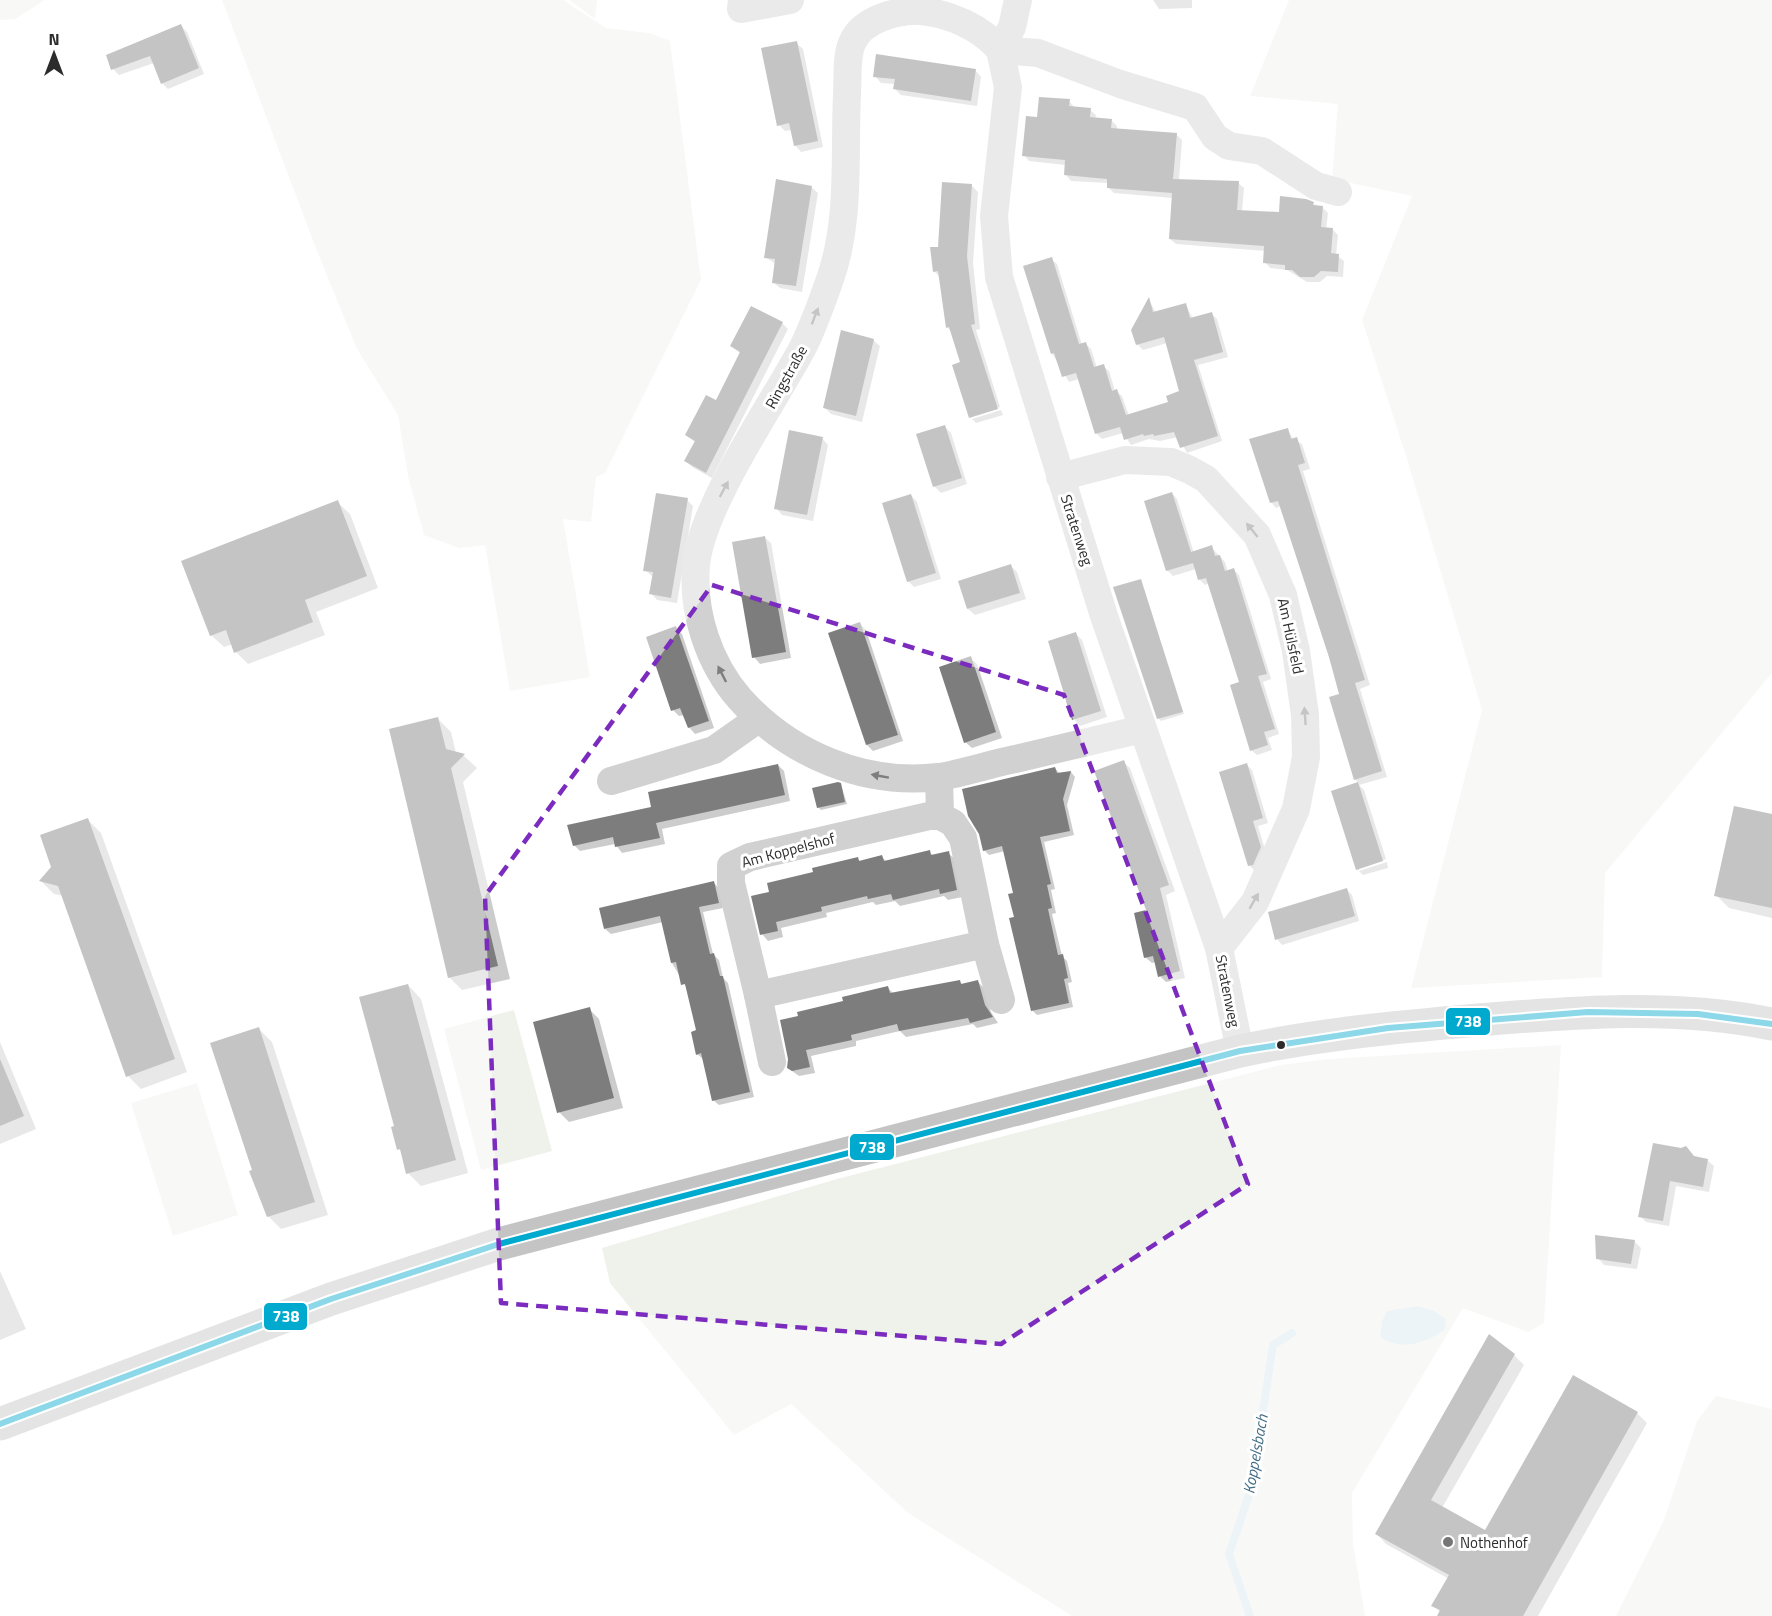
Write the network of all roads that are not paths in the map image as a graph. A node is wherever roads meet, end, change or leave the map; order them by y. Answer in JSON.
{"nodes":[{"id":1,"x":790,"y":0,"type":"edge"},
{"id":2,"x":1018,"y":0,"type":"edge"},
{"id":3,"x":742,"y":4,"type":"edge"},
{"id":4,"x":872,"y":10,"type":"edge"},
{"id":5,"x":1000,"y":50,"type":"junction"},
{"id":6,"x":1338,"y":192,"type":"dead end"},
{"id":7,"x":1060,"y":477,"type":"junction"},
{"id":8,"x":758,"y":719,"type":"junction"},
{"id":9,"x":1142,"y":729,"type":"junction"},
{"id":10,"x":939,"y":777,"type":"junction"},
{"id":11,"x":611,"y":782,"type":"dead end"},
{"id":12,"x":940,"y":816,"type":"junction"},
{"id":13,"x":985,"y":944,"type":"junction"},
{"id":14,"x":1219,"y":948,"type":"junction"},
{"id":15,"x":758,"y":995,"type":"junction"},
{"id":16,"x":1001,"y":1000,"type":"dead end"},
{"id":17,"x":1772,"y":1024,"type":"edge"},
{"id":18,"x":1240,"y":1051,"type":"junction"},
{"id":19,"x":772,"y":1062,"type":"dead end"},
{"id":20,"x":0,"y":1424,"type":"edge"}],
"edges":[{"from":1,"to":3,"type":"street"},
{"from":2,"to":5,"type":"street"},
{"from":4,"to":5,"type":"street","name":"Ringstraße"},
{"from":8,"to":4,"type":"street","name":"Ringstraße","one_way":true},
{"from":5,"to":6,"type":"street"},
{"from":5,"to":7,"type":"street","name":"Stratenweg"},
{"from":7,"to":9,"type":"street","name":"Stratenweg"},
{"from":14,"to":7,"type":"street","name":"Am Hülsfeld","one_way":true},
{"from":10,"to":8,"type":"street","name":"Ringstraße","one_way":true},
{"from":8,"to":11,"type":"street"},
{"from":9,"to":10,"type":"street","name":"Ringstraße"},
{"from":9,"to":14,"type":"street","name":"Stratenweg"},
{"from":10,"to":12,"type":"street"},
{"from":12,"to":13,"type":"street"},
{"from":12,"to":15,"type":"street","name":"Am Koppelshof"},
{"from":13,"to":15,"type":"street"},
{"from":13,"to":16,"type":"street"},
{"from":14,"to":18,"type":"street","name":"Stratenweg"},
{"from":15,"to":19,"type":"street","name":"Am Koppelshof"},
{"from":17,"to":18,"type":"main road"},
{"from":18,"to":20,"type":"main road"}]}
